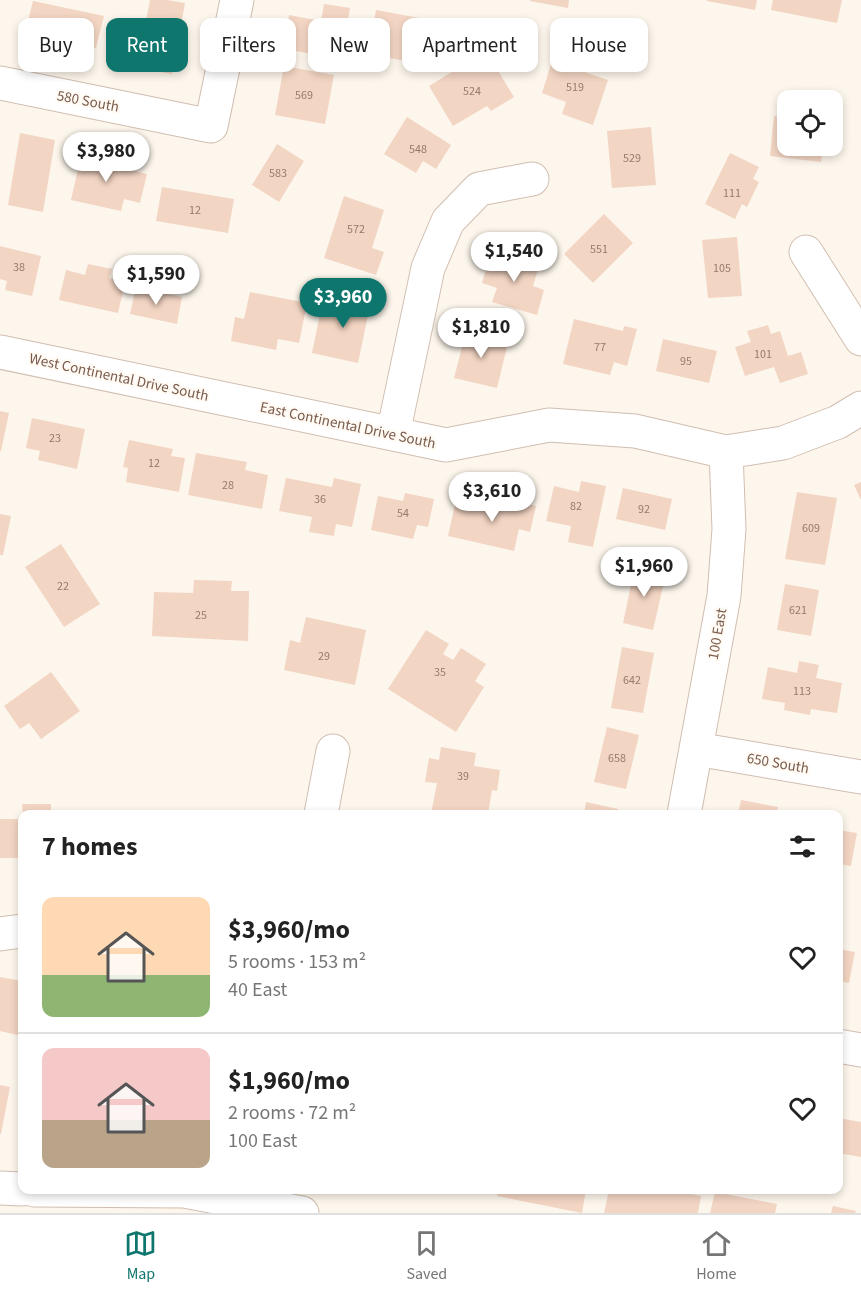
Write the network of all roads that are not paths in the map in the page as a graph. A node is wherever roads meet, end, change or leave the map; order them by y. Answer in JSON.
{"nodes":[{"id":1,"x":237,"y":0,"type":"edge"},
{"id":2,"x":0,"y":83,"type":"edge"},
{"id":3,"x":532,"y":179,"type":"dead end"},
{"id":4,"x":806,"y":252,"type":"dead end"},
{"id":5,"x":861,"y":339,"type":"edge"},
{"id":6,"x":0,"y":352,"type":"edge"},
{"id":7,"x":239,"y":402,"type":"joint"},
{"id":8,"x":861,"y":408,"type":"edge"},
{"id":9,"x":393,"y":434,"type":"junction"},
{"id":10,"x":726,"y":452,"type":"junction"},
{"id":11,"x":696,"y":749,"type":"junction"},
{"id":12,"x":333,"y":752,"type":"dead end"},
{"id":13,"x":861,"y":777,"type":"edge"},
{"id":14,"x":322,"y":810,"type":"edge"},
{"id":15,"x":685,"y":810,"type":"edge"},
{"id":16,"x":18,"y":932,"type":"edge"},
{"id":17,"x":0,"y":934,"type":"edge"},
{"id":18,"x":843,"y":1047,"type":"edge"},
{"id":19,"x":861,"y":1050,"type":"edge"},
{"id":20,"x":0,"y":1188,"type":"edge"},
{"id":21,"x":18,"y":1189,"type":"edge"},
{"id":22,"x":28,"y":1194,"type":"edge"},
{"id":23,"x":200,"y":1194,"type":"edge"},
{"id":24,"x":28,"y":1213,"type":"edge"},
{"id":25,"x":302,"y":1213,"type":"edge"}],
"edges":[{"from":1,"to":2,"type":"street","name":"580 South"},
{"from":3,"to":9,"type":"street"},
{"from":4,"to":5,"type":"street"},
{"from":6,"to":7,"type":"street","name":"West Continental Drive South"},
{"from":7,"to":9,"type":"street","name":"East Continental Drive South"},
{"from":8,"to":10,"type":"street"},
{"from":9,"to":10,"type":"street","name":"East Continental Drive South"},
{"from":10,"to":11,"type":"street","name":"100 East"},
{"from":11,"to":13,"type":"street","name":"650 South"},
{"from":11,"to":15,"type":"street","name":"100 East"},
{"from":12,"to":14,"type":"street"},
{"from":16,"to":17,"type":"street"},
{"from":18,"to":19,"type":"street"},
{"from":20,"to":21,"type":"street"},
{"from":22,"to":24,"type":"street"},
{"from":23,"to":25,"type":"street"}]}
